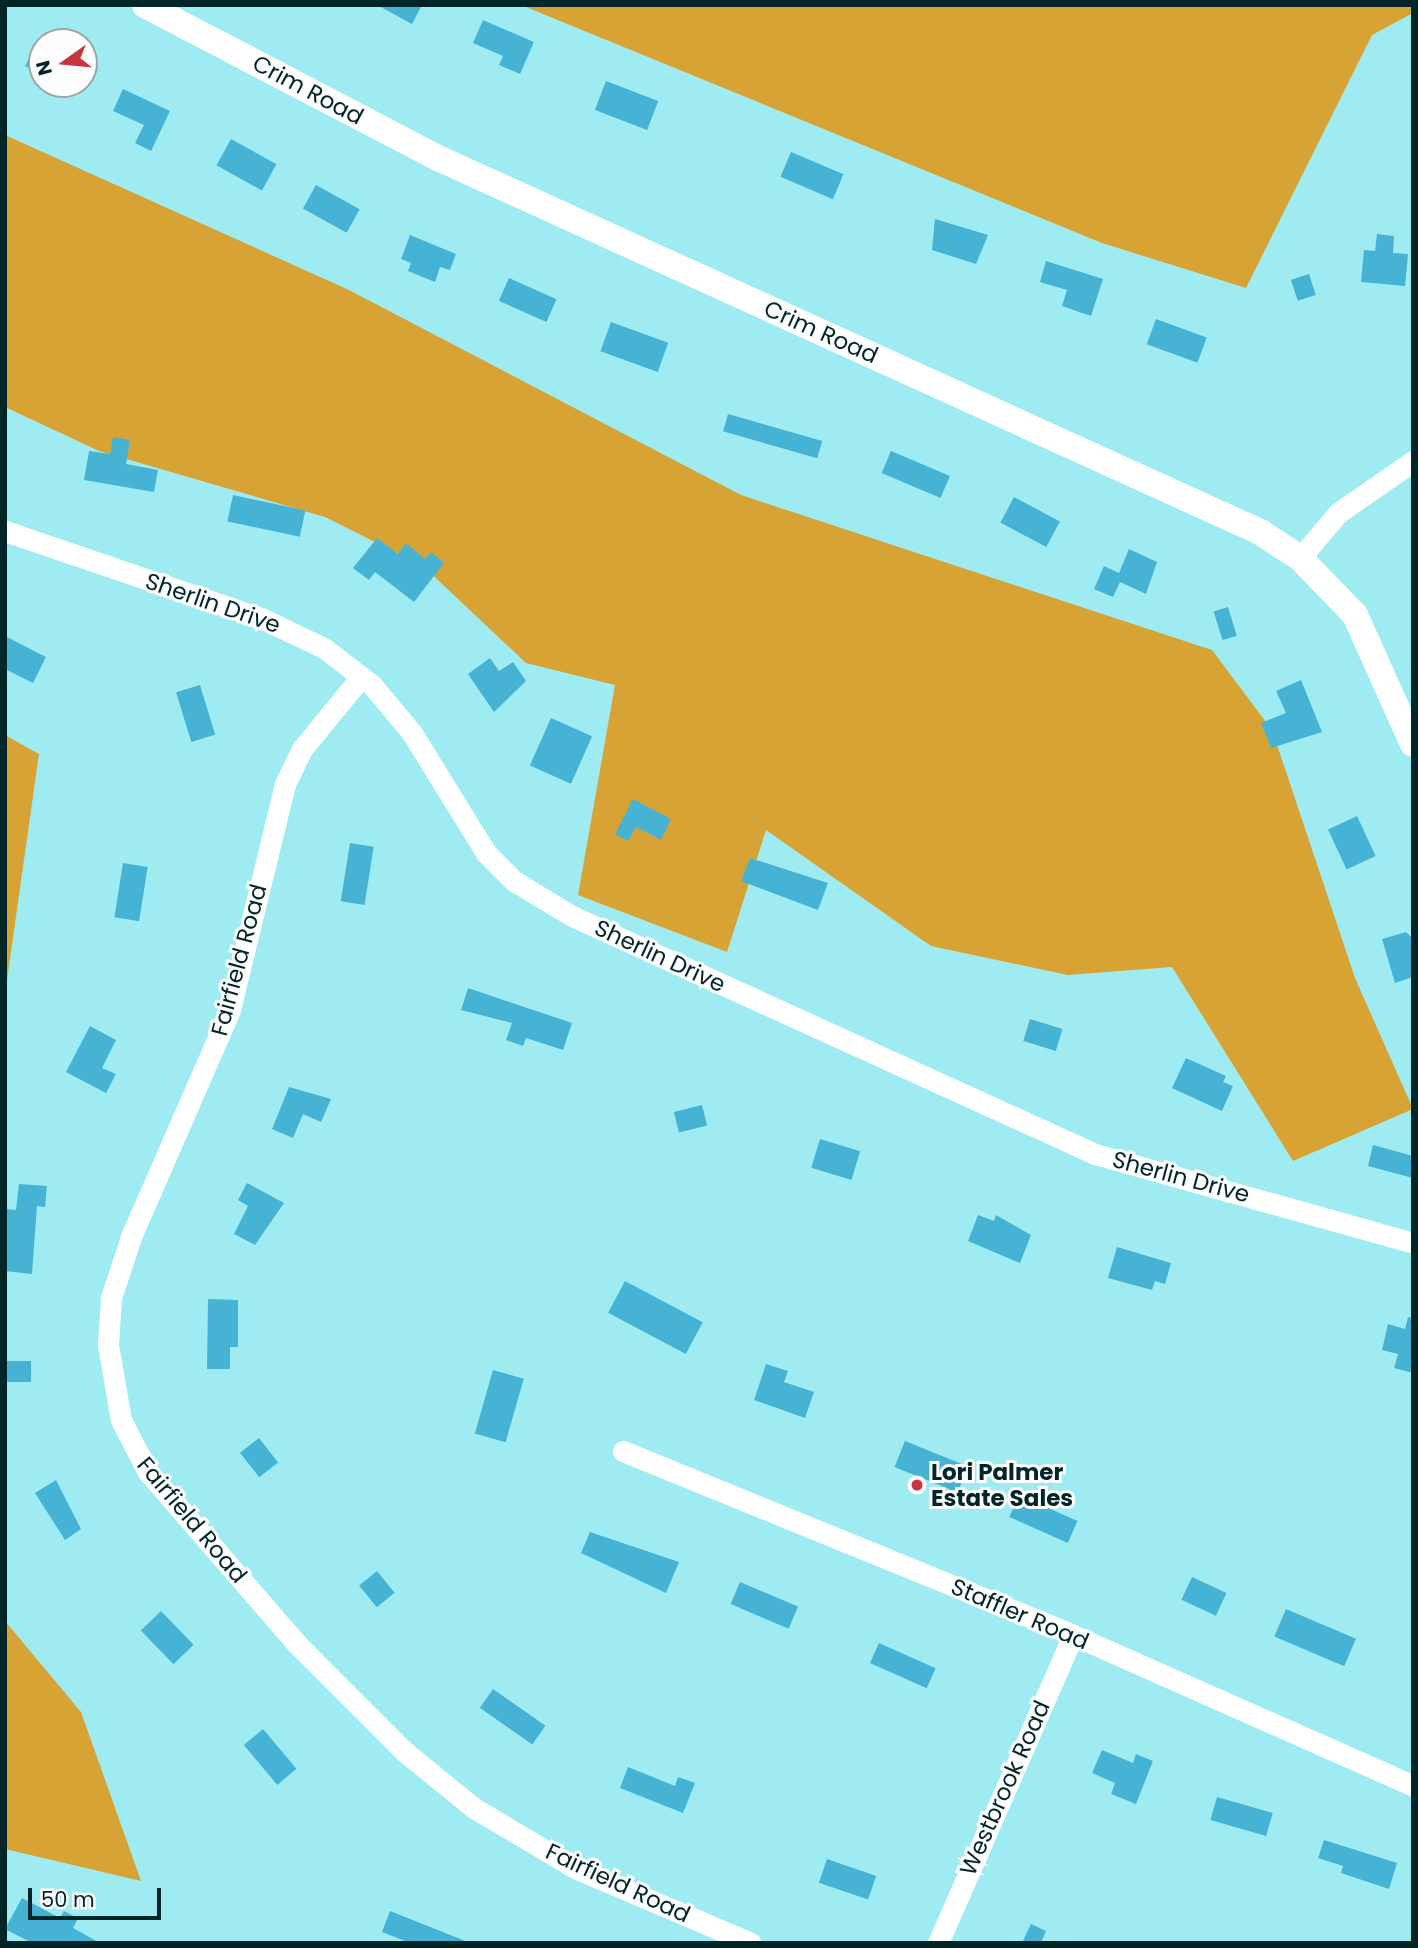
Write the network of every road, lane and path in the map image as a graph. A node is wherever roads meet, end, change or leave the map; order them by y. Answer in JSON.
{"nodes":[{"id":1,"x":145,"y":5,"type":"edge"},
{"id":2,"x":1413,"y":461,"type":"edge"},
{"id":3,"x":5,"y":531,"type":"edge"},
{"id":4,"x":1300,"y":558,"type":"junction"},
{"id":5,"x":361,"y":677,"type":"junction"},
{"id":6,"x":1413,"y":744,"type":"edge"},
{"id":7,"x":1413,"y":1243,"type":"edge"},
{"id":8,"x":623,"y":1451,"type":"dead end"},
{"id":9,"x":1073,"y":1635,"type":"junction"},
{"id":10,"x":1413,"y":1786,"type":"edge"},
{"id":11,"x":751,"y":1943,"type":"edge"},
{"id":12,"x":938,"y":1943,"type":"edge"}],
"edges":[{"from":1,"to":4,"type":"street","name":"Crim Road"},
{"from":2,"to":4,"type":"street"},
{"from":3,"to":5,"type":"street","name":"Sherlin Drive"},
{"from":4,"to":6,"type":"street","name":"Crim Road"},
{"from":5,"to":7,"type":"street","name":"Sherlin Drive"},
{"from":5,"to":11,"type":"street","name":"Fairfield Road"},
{"from":8,"to":9,"type":"street","name":"Staffler Road"},
{"from":9,"to":10,"type":"street","name":"Staffler Road"},
{"from":9,"to":12,"type":"street","name":"Westbrook Road"}]}
